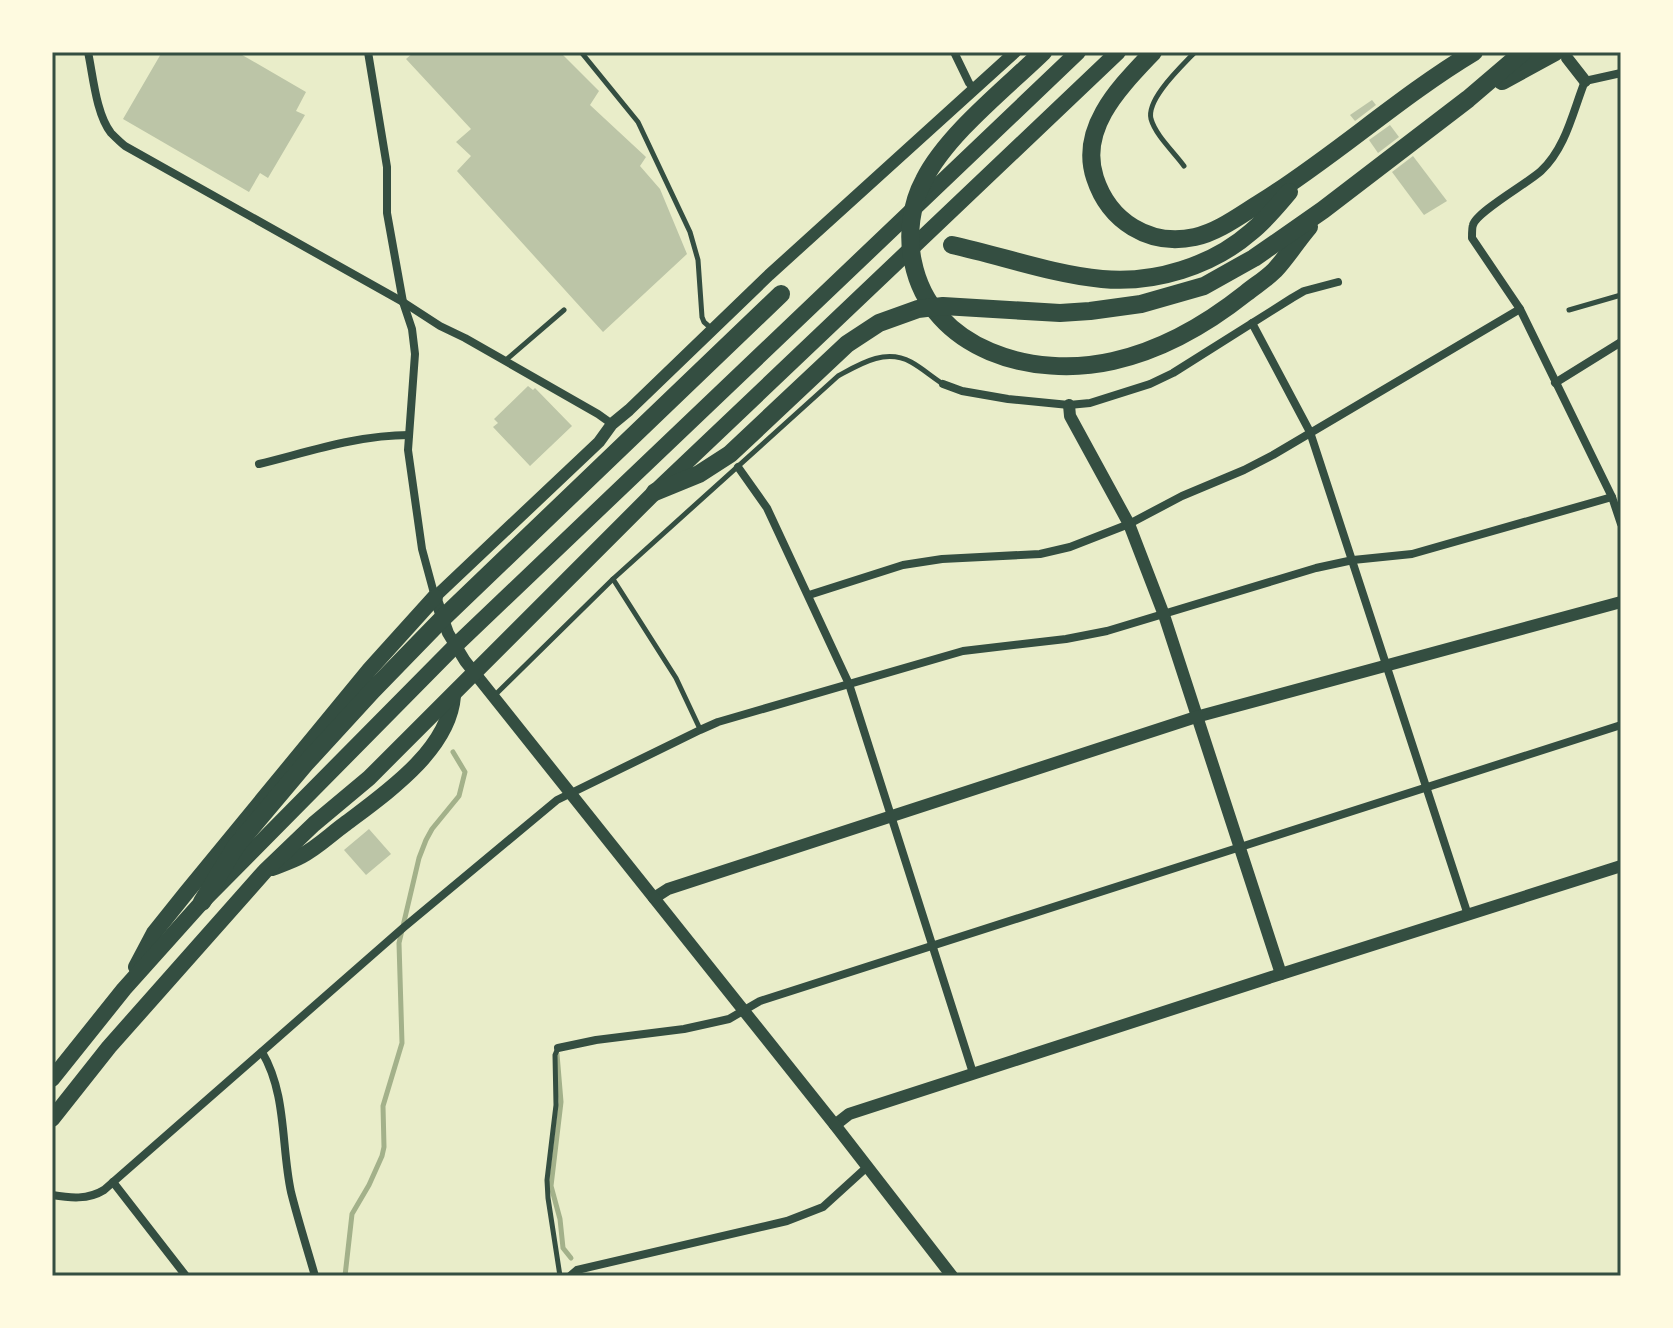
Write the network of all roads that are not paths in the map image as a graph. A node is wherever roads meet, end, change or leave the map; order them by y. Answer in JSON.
{"nodes":[{"id":1,"x":88,"y":52,"type":"edge"},
{"id":2,"x":368,"y":52,"type":"edge"},
{"id":3,"x":581,"y":52,"type":"edge"},
{"id":4,"x":954,"y":52,"type":"edge"},
{"id":5,"x":1015,"y":52,"type":"edge"},
{"id":6,"x":1043,"y":52,"type":"edge"},
{"id":7,"x":1078,"y":52,"type":"edge"},
{"id":8,"x":1118,"y":52,"type":"edge"},
{"id":9,"x":1153,"y":52,"type":"edge"},
{"id":10,"x":1195,"y":52,"type":"edge"},
{"id":11,"x":1523,"y":52,"type":"edge"},
{"id":12,"x":1466,"y":55,"type":"edge"},
{"id":13,"x":1561,"y":55,"type":"edge"},
{"id":14,"x":1621,"y":73,"type":"edge"},
{"id":15,"x":1585,"y":81,"type":"junction"},
{"id":16,"x":975,"y":90,"type":"junction"},
{"id":17,"x":1468,"y":99,"type":"junction"},
{"id":18,"x":1184,"y":166,"type":"dead end"},
{"id":19,"x":1300,"y":179,"type":"junction"},
{"id":20,"x":1323,"y":210,"type":"junction"},
{"id":21,"x":952,"y":245,"type":"dead end"},
{"id":22,"x":1338,"y":282,"type":"dead end"},
{"id":23,"x":781,"y":294,"type":"dead end"},
{"id":24,"x":1621,"y":295,"type":"edge"},
{"id":25,"x":403,"y":302,"type":"junction"},
{"id":26,"x":1520,"y":309,"type":"junction"},
{"id":27,"x":564,"y":310,"type":"dead end"},
{"id":28,"x":1569,"y":310,"type":"dead end"},
{"id":29,"x":1252,"y":323,"type":"junction"},
{"id":30,"x":713,"y":330,"type":"junction"},
{"id":31,"x":1621,"y":342,"type":"edge"},
{"id":32,"x":505,"y":361,"type":"junction"},
{"id":33,"x":1555,"y":383,"type":"junction"},
{"id":34,"x":943,"y":384,"type":"joint"},
{"id":35,"x":1069,"y":405,"type":"junction"},
{"id":36,"x":612,"y":424,"type":"junction"},
{"id":37,"x":1310,"y":432,"type":"junction"},
{"id":38,"x":409,"y":435,"type":"junction"},
{"id":39,"x":259,"y":464,"type":"dead end"},
{"id":40,"x":738,"y":467,"type":"junction"},
{"id":41,"x":655,"y":492,"type":"junction"},
{"id":42,"x":1616,"y":501,"type":"edge"},
{"id":43,"x":1129,"y":524,"type":"junction"},
{"id":44,"x":1621,"y":524,"type":"edge"},
{"id":45,"x":1353,"y":560,"type":"junction"},
{"id":46,"x":613,"y":579,"type":"junction"},
{"id":47,"x":809,"y":595,"type":"junction"},
{"id":48,"x":435,"y":597,"type":"junction"},
{"id":49,"x":1621,"y":602,"type":"edge"},
{"id":50,"x":1164,"y":615,"type":"junction"},
{"id":51,"x":442,"y":619,"type":"junction"},
{"id":52,"x":455,"y":646,"type":"junction"},
{"id":53,"x":1387,"y":665,"type":"junction"},
{"id":54,"x":475,"y":674,"type":"junction"},
{"id":55,"x":849,"y":684,"type":"junction"},
{"id":56,"x":453,"y":696,"type":"junction"},
{"id":57,"x":493,"y":696,"type":"junction"},
{"id":58,"x":1196,"y":717,"type":"junction"},
{"id":59,"x":1621,"y":725,"type":"edge"},
{"id":60,"x":700,"y":730,"type":"junction"},
{"id":61,"x":1426,"y":787,"type":"junction"},
{"id":62,"x":570,"y":793,"type":"junction"},
{"id":63,"x":892,"y":816,"type":"junction"},
{"id":64,"x":1240,"y":847,"type":"junction"},
{"id":65,"x":1621,"y":866,"type":"edge"},
{"id":66,"x":265,"y":871,"type":"junction"},
{"id":67,"x":654,"y":898,"type":"junction"},
{"id":68,"x":202,"y":902,"type":"junction"},
{"id":69,"x":1468,"y":915,"type":"junction"},
{"id":70,"x":933,"y":946,"type":"junction"},
{"id":71,"x":1281,"y":974,"type":"junction"},
{"id":72,"x":124,"y":989,"type":"junction"},
{"id":73,"x":744,"y":1011,"type":"junction"},
{"id":74,"x":558,"y":1048,"type":"joint"},
{"id":75,"x":262,"y":1052,"type":"junction"},
{"id":76,"x":973,"y":1073,"type":"junction"},
{"id":77,"x":52,"y":1079,"type":"edge"},
{"id":78,"x":52,"y":1119,"type":"edge"},
{"id":79,"x":835,"y":1125,"type":"junction"},
{"id":80,"x":867,"y":1167,"type":"junction"},
{"id":81,"x":113,"y":1182,"type":"junction"},
{"id":82,"x":52,"y":1195,"type":"edge"},
{"id":83,"x":186,"y":1276,"type":"edge"},
{"id":84,"x":315,"y":1276,"type":"edge"},
{"id":85,"x":560,"y":1276,"type":"edge"},
{"id":86,"x":570,"y":1276,"type":"edge"},
{"id":87,"x":952,"y":1276,"type":"edge"}],
"edges":[{"from":1,"to":25,"type":"street"},
{"from":2,"to":25,"type":"street"},
{"from":3,"to":30,"type":"lane"},
{"from":4,"to":16,"type":"street"},
{"from":5,"to":16,"type":"street"},
{"from":6,"to":20,"type":"highway"},
{"from":7,"to":52,"type":"highway"},
{"from":8,"to":41,"type":"highway"},
{"from":9,"to":19,"type":"highway"},
{"from":10,"to":18,"type":"lane"},
{"from":11,"to":17,"type":"highway"},
{"from":12,"to":19,"type":"highway"},
{"from":13,"to":15,"type":"street"},
{"from":13,"to":17,"type":"highway"},
{"from":14,"to":15,"type":"street"},
{"from":15,"to":26,"type":"street"},
{"from":16,"to":30,"type":"street"},
{"from":17,"to":20,"type":"highway"},
{"from":19,"to":21,"type":"highway"},
{"from":20,"to":41,"type":"highway"},
{"from":22,"to":29,"type":"street"},
{"from":23,"to":51,"type":"highway"},
{"from":24,"to":28,"type":"lane"},
{"from":25,"to":32,"type":"street"},
{"from":25,"to":38,"type":"street"},
{"from":26,"to":33,"type":"street"},
{"from":26,"to":37,"type":"street"},
{"from":27,"to":32,"type":"lane"},
{"from":29,"to":35,"type":"street"},
{"from":29,"to":37,"type":"street"},
{"from":30,"to":36,"type":"street"},
{"from":31,"to":33,"type":"street"},
{"from":32,"to":36,"type":"street"},
{"from":33,"to":42,"type":"street"},
{"from":34,"to":35,"type":"street"},
{"from":34,"to":40,"type":"lane"},
{"from":35,"to":43,"type":"street"},
{"from":36,"to":48,"type":"street"},
{"from":37,"to":43,"type":"street"},
{"from":37,"to":45,"type":"street"},
{"from":38,"to":39,"type":"street"},
{"from":38,"to":48,"type":"street"},
{"from":40,"to":46,"type":"lane"},
{"from":40,"to":47,"type":"street"},
{"from":41,"to":54,"type":"highway"},
{"from":42,"to":44,"type":"street"},
{"from":42,"to":45,"type":"street"},
{"from":43,"to":47,"type":"street"},
{"from":43,"to":50,"type":"street"},
{"from":45,"to":50,"type":"street"},
{"from":45,"to":53,"type":"street"},
{"from":46,"to":57,"type":"lane"},
{"from":46,"to":60,"type":"lane"},
{"from":47,"to":55,"type":"street"},
{"from":48,"to":51,"type":"street"},
{"from":48,"to":72,"type":"highway"},
{"from":49,"to":53,"type":"street"},
{"from":50,"to":55,"type":"street"},
{"from":50,"to":58,"type":"street"},
{"from":51,"to":52,"type":"street"},
{"from":51,"to":68,"type":"highway"},
{"from":52,"to":54,"type":"street"},
{"from":52,"to":68,"type":"highway"},
{"from":53,"to":58,"type":"street"},
{"from":53,"to":61,"type":"street"},
{"from":54,"to":56,"type":"highway"},
{"from":54,"to":57,"type":"street"},
{"from":55,"to":60,"type":"street"},
{"from":55,"to":63,"type":"street"},
{"from":56,"to":66,"type":"highway"},
{"from":56,"to":66,"type":"highway"},
{"from":57,"to":62,"type":"street"},
{"from":58,"to":63,"type":"street"},
{"from":58,"to":64,"type":"street"},
{"from":59,"to":61,"type":"street"},
{"from":60,"to":62,"type":"street"},
{"from":61,"to":64,"type":"street"},
{"from":61,"to":69,"type":"street"},
{"from":62,"to":67,"type":"street"},
{"from":62,"to":75,"type":"street"},
{"from":63,"to":67,"type":"street"},
{"from":63,"to":70,"type":"street"},
{"from":64,"to":70,"type":"street"},
{"from":64,"to":71,"type":"street"},
{"from":65,"to":69,"type":"street"},
{"from":66,"to":78,"type":"highway"},
{"from":67,"to":73,"type":"street"},
{"from":68,"to":72,"type":"highway"},
{"from":69,"to":71,"type":"street"},
{"from":70,"to":73,"type":"street"},
{"from":70,"to":76,"type":"street"},
{"from":71,"to":76,"type":"street"},
{"from":72,"to":77,"type":"highway"},
{"from":73,"to":74,"type":"street"},
{"from":73,"to":79,"type":"street"},
{"from":74,"to":85,"type":"lane"},
{"from":75,"to":81,"type":"street"},
{"from":75,"to":84,"type":"street"},
{"from":76,"to":79,"type":"street"},
{"from":79,"to":80,"type":"street"},
{"from":80,"to":86,"type":"street"},
{"from":80,"to":87,"type":"street"},
{"from":81,"to":82,"type":"street"},
{"from":81,"to":83,"type":"street"}]}
